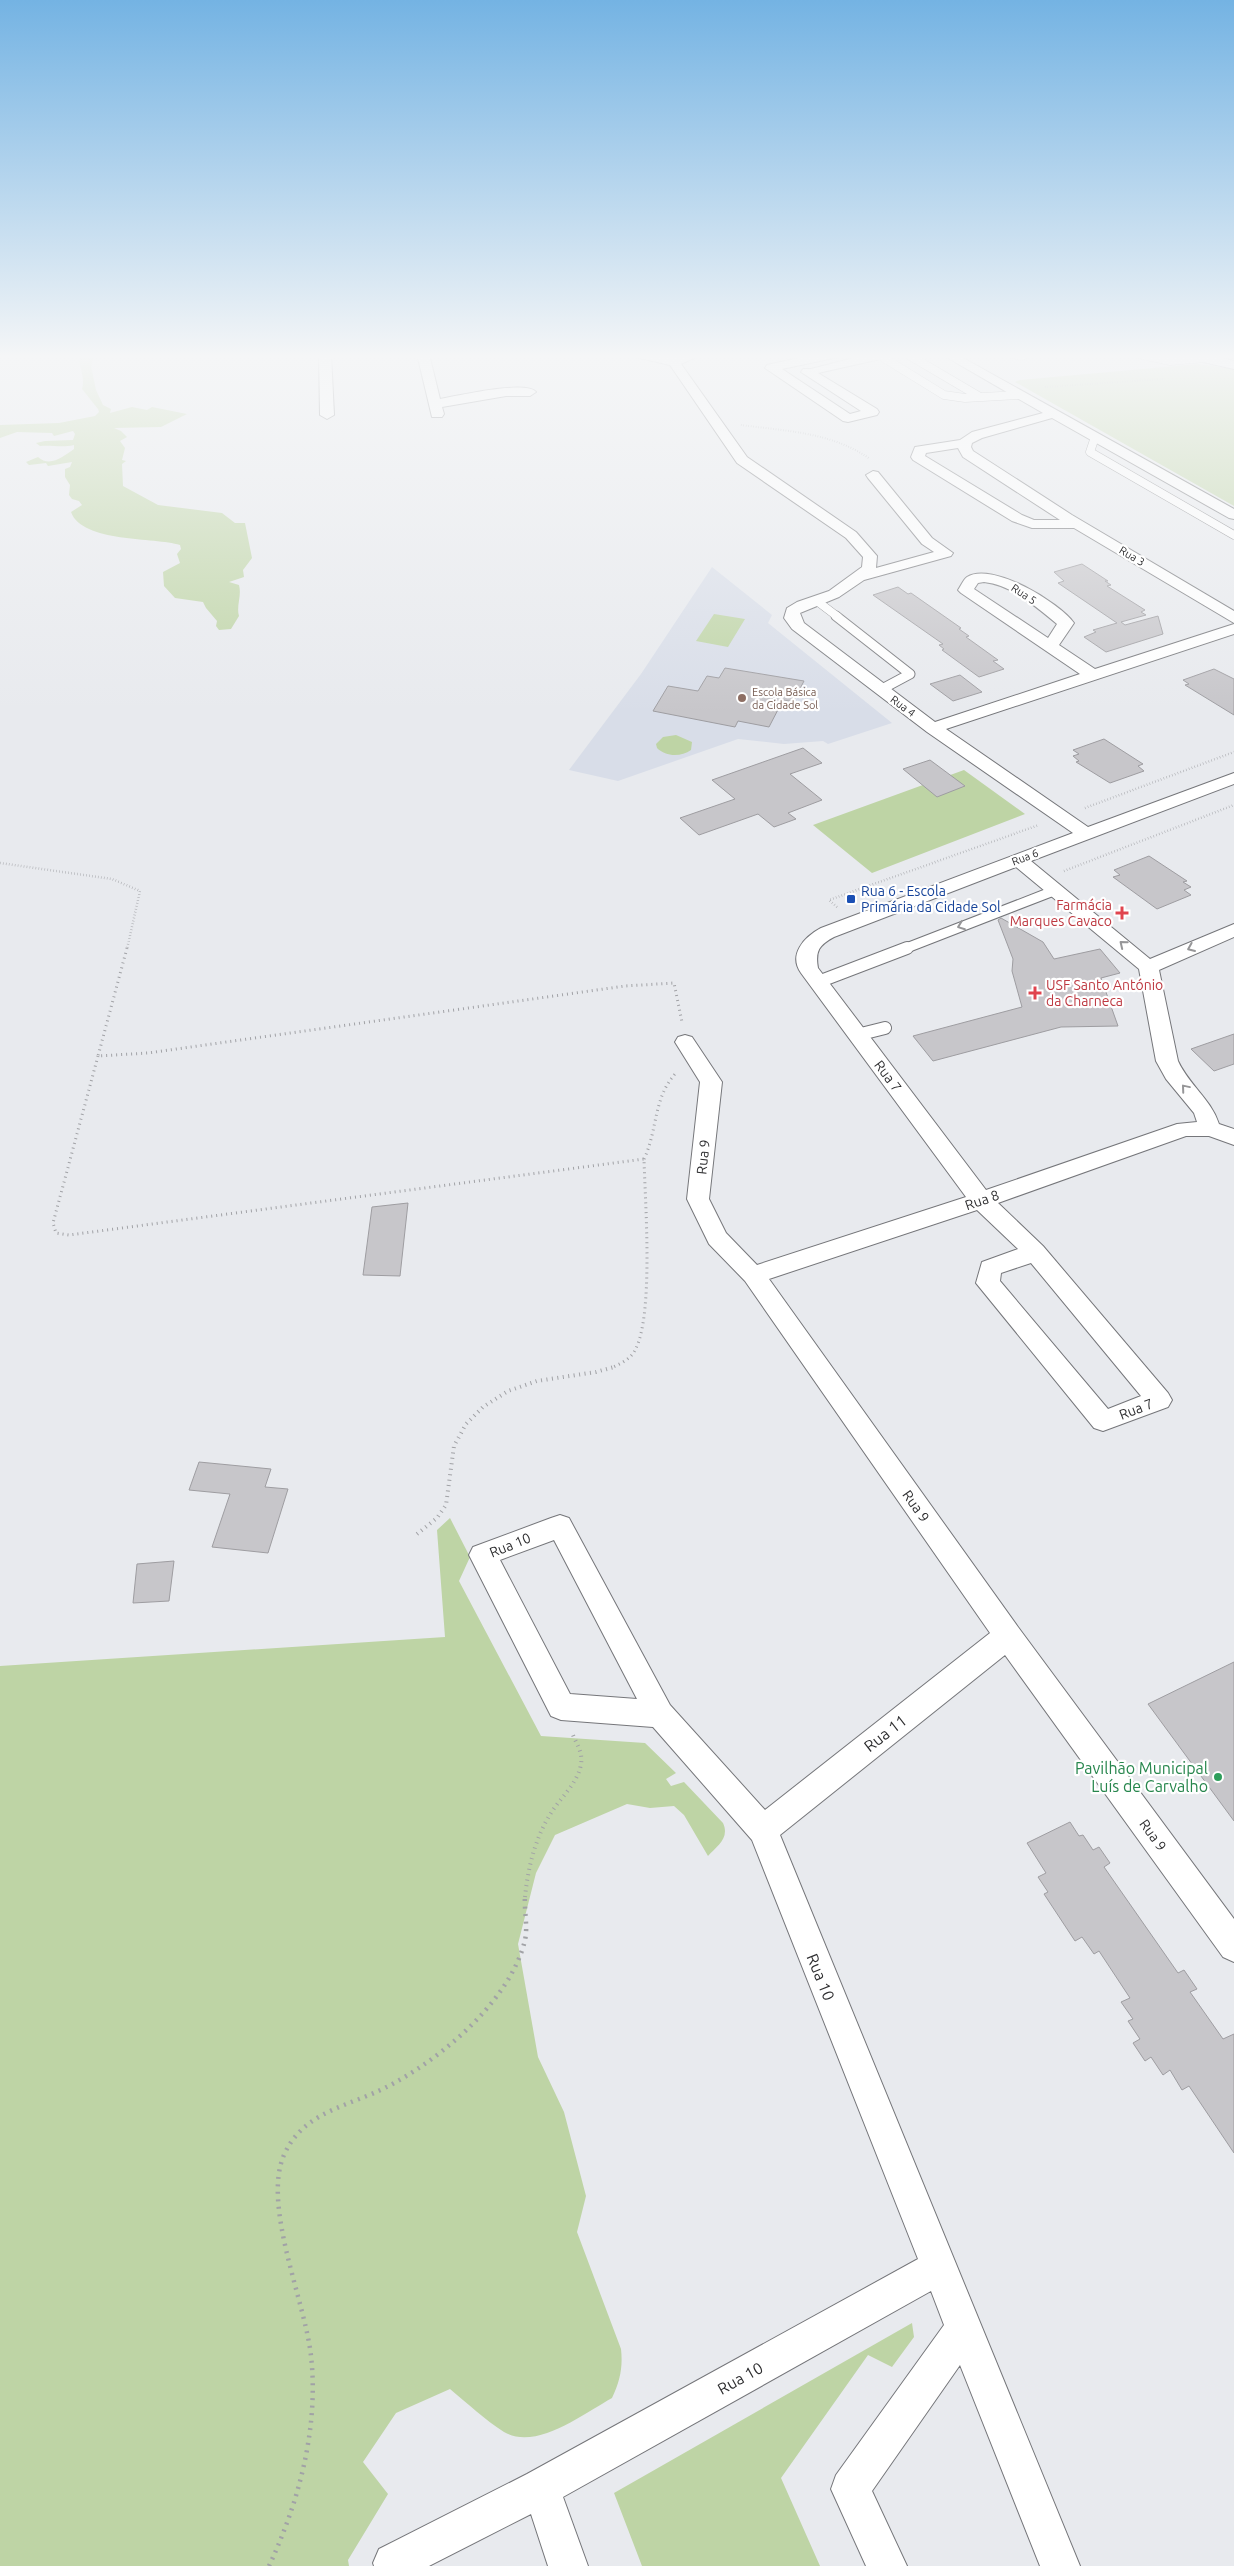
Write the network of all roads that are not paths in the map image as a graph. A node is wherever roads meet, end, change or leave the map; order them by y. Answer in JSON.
{"nodes":[{"id":1,"x":762,"y":474,"type":"edge"},
{"id":2,"x":873,"y":474,"type":"dead end"},
{"id":3,"x":945,"y":474,"type":"edge"},
{"id":4,"x":999,"y":474,"type":"edge"},
{"id":5,"x":1127,"y":474,"type":"edge"},
{"id":6,"x":1160,"y":474,"type":"edge"},
{"id":7,"x":1203,"y":498,"type":"junction"},
{"id":8,"x":1176,"y":502,"type":"junction"},
{"id":9,"x":1234,"y":515,"type":"edge"},
{"id":10,"x":1078,"y":524,"type":"junction"},
{"id":11,"x":1234,"y":535,"type":"edge"},
{"id":12,"x":859,"y":577,"type":"junction"},
{"id":13,"x":817,"y":602,"type":"junction"},
{"id":14,"x":1234,"y":618,"type":"edge"},
{"id":15,"x":1234,"y":629,"type":"edge"},
{"id":16,"x":1051,"y":645,"type":"junction"},
{"id":17,"x":1094,"y":676,"type":"junction"},
{"id":18,"x":882,"y":690,"type":"junction"},
{"id":19,"x":933,"y":728,"type":"junction"},
{"id":20,"x":1234,"y":778,"type":"edge"},
{"id":21,"x":1086,"y":834,"type":"junction"},
{"id":22,"x":1018,"y":860,"type":"junction"},
{"id":23,"x":1057,"y":882,"type":"junction"},
{"id":24,"x":1234,"y":930,"type":"edge"},
{"id":25,"x":817,"y":938,"type":"joint"},
{"id":26,"x":1148,"y":966,"type":"junction"},
{"id":27,"x":818,"y":982,"type":"junction"},
{"id":28,"x":885,"y":1028,"type":"dead end"},
{"id":29,"x":857,"y":1035,"type":"junction"},
{"id":30,"x":685,"y":1042,"type":"road end"},
{"id":31,"x":1210,"y":1129,"type":"junction"},
{"id":32,"x":1234,"y":1137,"type":"edge"},
{"id":33,"x":981,"y":1200,"type":"junction"},
{"id":34,"x":1035,"y":1252,"type":"junction"},
{"id":35,"x":754,"y":1275,"type":"junction"},
{"id":36,"x":1008,"y":1636,"type":"junction"},
{"id":37,"x":660,"y":1714,"type":"junction"},
{"id":38,"x":763,"y":1830,"type":"junction"},
{"id":39,"x":1234,"y":1946,"type":"edge"},
{"id":40,"x":939,"y":2268,"type":"junction"},
{"id":41,"x":964,"y":2328,"type":"junction"},
{"id":42,"x":540,"y":2488,"type":"junction"},
{"id":43,"x":394,"y":2563,"type":"dead end"},
{"id":44,"x":568,"y":2566,"type":"edge"},
{"id":45,"x":887,"y":2566,"type":"edge"},
{"id":46,"x":1060,"y":2566,"type":"edge"}],
"edges":[{"from":1,"to":12,"type":"street"},
{"from":2,"to":12,"type":"street","name":"Rua 4"},
{"from":3,"to":10,"type":"street"},
{"from":4,"to":10,"type":"street","name":"Rua 3"},
{"from":5,"to":8,"type":"lane"},
{"from":6,"to":7,"type":"street"},
{"from":7,"to":8,"type":"lane"},
{"from":7,"to":9,"type":"street"},
{"from":8,"to":11,"type":"lane"},
{"from":10,"to":14,"type":"street","name":"Rua 3"},
{"from":12,"to":13,"type":"street","name":"Rua 4"},
{"from":13,"to":18,"type":"street","name":"Rua 4"},
{"from":13,"to":18,"type":"lane"},
{"from":15,"to":17,"type":"street"},
{"from":16,"to":16,"type":"street","name":"Rua 5"},
{"from":16,"to":17,"type":"street","name":"Rua 5"},
{"from":17,"to":19,"type":"street"},
{"from":18,"to":19,"type":"street","name":"Rua 4"},
{"from":19,"to":21,"type":"street","name":"Rua 4"},
{"from":20,"to":21,"type":"street","name":"Rua 6"},
{"from":21,"to":22,"type":"street","name":"Rua 6"},
{"from":22,"to":23,"type":"street"},
{"from":22,"to":25,"type":"street","name":"Rua 6"},
{"from":26,"to":23,"type":"street","one_way":true},
{"from":23,"to":27,"type":"lane","one_way":true},
{"from":24,"to":26,"type":"street","one_way":true},
{"from":25,"to":27,"type":"street","name":"Rua 7"},
{"from":31,"to":26,"type":"street","one_way":true},
{"from":27,"to":29,"type":"street","name":"Rua 7"},
{"from":28,"to":29,"type":"lane"},
{"from":29,"to":33,"type":"street","name":"Rua 7"},
{"from":30,"to":35,"type":"street","name":"Rua 9"},
{"from":31,"to":32,"type":"street","name":"Rua 8"},
{"from":31,"to":33,"type":"street","name":"Rua 8"},
{"from":33,"to":34,"type":"street","name":"Rua 7"},
{"from":33,"to":35,"type":"street","name":"Rua 8"},
{"from":34,"to":34,"type":"street","name":"Rua 7"},
{"from":35,"to":36,"type":"street","name":"Rua 9"},
{"from":36,"to":38,"type":"street","name":"Rua 11"},
{"from":36,"to":39,"type":"street","name":"Rua 9"},
{"from":37,"to":37,"type":"street","name":"Rua 10"},
{"from":37,"to":38,"type":"street","name":"Rua 10"},
{"from":38,"to":40,"type":"street","name":"Rua 10"},
{"from":40,"to":41,"type":"street","name":"Rua 10"},
{"from":40,"to":42,"type":"street","name":"Rua 10"},
{"from":41,"to":45,"type":"street"},
{"from":41,"to":46,"type":"street","name":"Rua 10"},
{"from":42,"to":43,"type":"street","name":"Rua 10"},
{"from":42,"to":44,"type":"street"}]}
